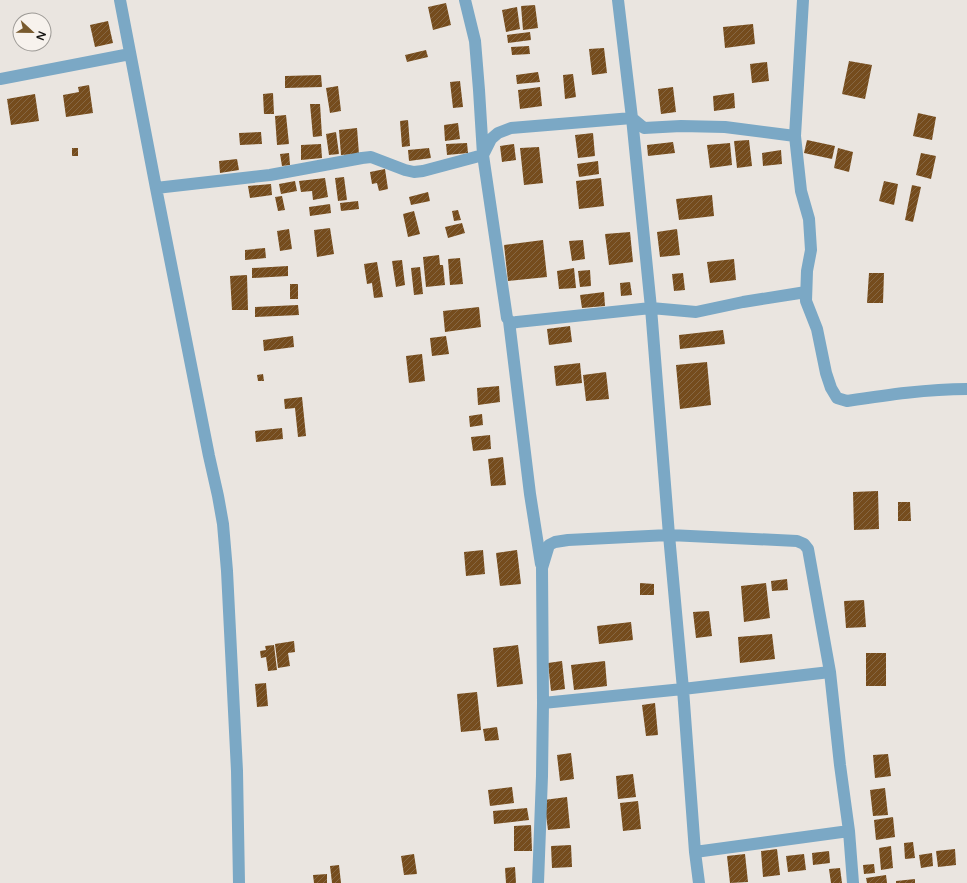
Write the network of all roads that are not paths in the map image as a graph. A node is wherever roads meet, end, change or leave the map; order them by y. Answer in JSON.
{"nodes":[{"id":1,"x":120,"y":0,"type":"edge"},
{"id":2,"x":465,"y":0,"type":"edge"},
{"id":3,"x":618,"y":0,"type":"edge"},
{"id":4,"x":803,"y":0,"type":"edge"},
{"id":5,"x":130,"y":54,"type":"junction"},
{"id":6,"x":0,"y":79,"type":"edge"},
{"id":7,"x":632,"y":118,"type":"junction"},
{"id":8,"x":795,"y":136,"type":"junction"},
{"id":9,"x":484,"y":155,"type":"junction"},
{"id":10,"x":156,"y":188,"type":"junction"},
{"id":11,"x":806,"y":292,"type":"junction"},
{"id":12,"x":651,"y":308,"type":"junction"},
{"id":13,"x":509,"y":321,"type":"junction"},
{"id":14,"x":967,"y":389,"type":"edge"},
{"id":15,"x":669,"y":535,"type":"junction"},
{"id":16,"x":542,"y":568,"type":"junction"},
{"id":17,"x":830,"y":672,"type":"junction"},
{"id":18,"x":683,"y":689,"type":"junction"},
{"id":19,"x":543,"y":703,"type":"junction"},
{"id":20,"x":849,"y":831,"type":"junction"},
{"id":21,"x":695,"y":852,"type":"junction"},
{"id":22,"x":240,"y":883,"type":"edge"},
{"id":23,"x":538,"y":883,"type":"edge"},
{"id":24,"x":699,"y":883,"type":"edge"},
{"id":25,"x":853,"y":883,"type":"edge"}],
"edges":[{"from":1,"to":5,"type":"street"},
{"from":2,"to":9,"type":"street"},
{"from":3,"to":7,"type":"street"},
{"from":4,"to":8,"type":"street"},
{"from":5,"to":6,"type":"street"},
{"from":5,"to":10,"type":"street"},
{"from":7,"to":8,"type":"street"},
{"from":7,"to":9,"type":"street"},
{"from":7,"to":12,"type":"street"},
{"from":8,"to":11,"type":"street"},
{"from":9,"to":10,"type":"street"},
{"from":9,"to":13,"type":"street"},
{"from":10,"to":22,"type":"street"},
{"from":11,"to":12,"type":"street"},
{"from":11,"to":14,"type":"street"},
{"from":12,"to":13,"type":"street"},
{"from":12,"to":15,"type":"street"},
{"from":13,"to":16,"type":"street"},
{"from":15,"to":16,"type":"street"},
{"from":15,"to":17,"type":"street"},
{"from":15,"to":18,"type":"street"},
{"from":16,"to":19,"type":"street"},
{"from":17,"to":18,"type":"street"},
{"from":17,"to":20,"type":"street"},
{"from":18,"to":19,"type":"street"},
{"from":18,"to":21,"type":"street"},
{"from":19,"to":23,"type":"street"},
{"from":20,"to":21,"type":"street"},
{"from":20,"to":25,"type":"street"},
{"from":21,"to":24,"type":"street"}]}
